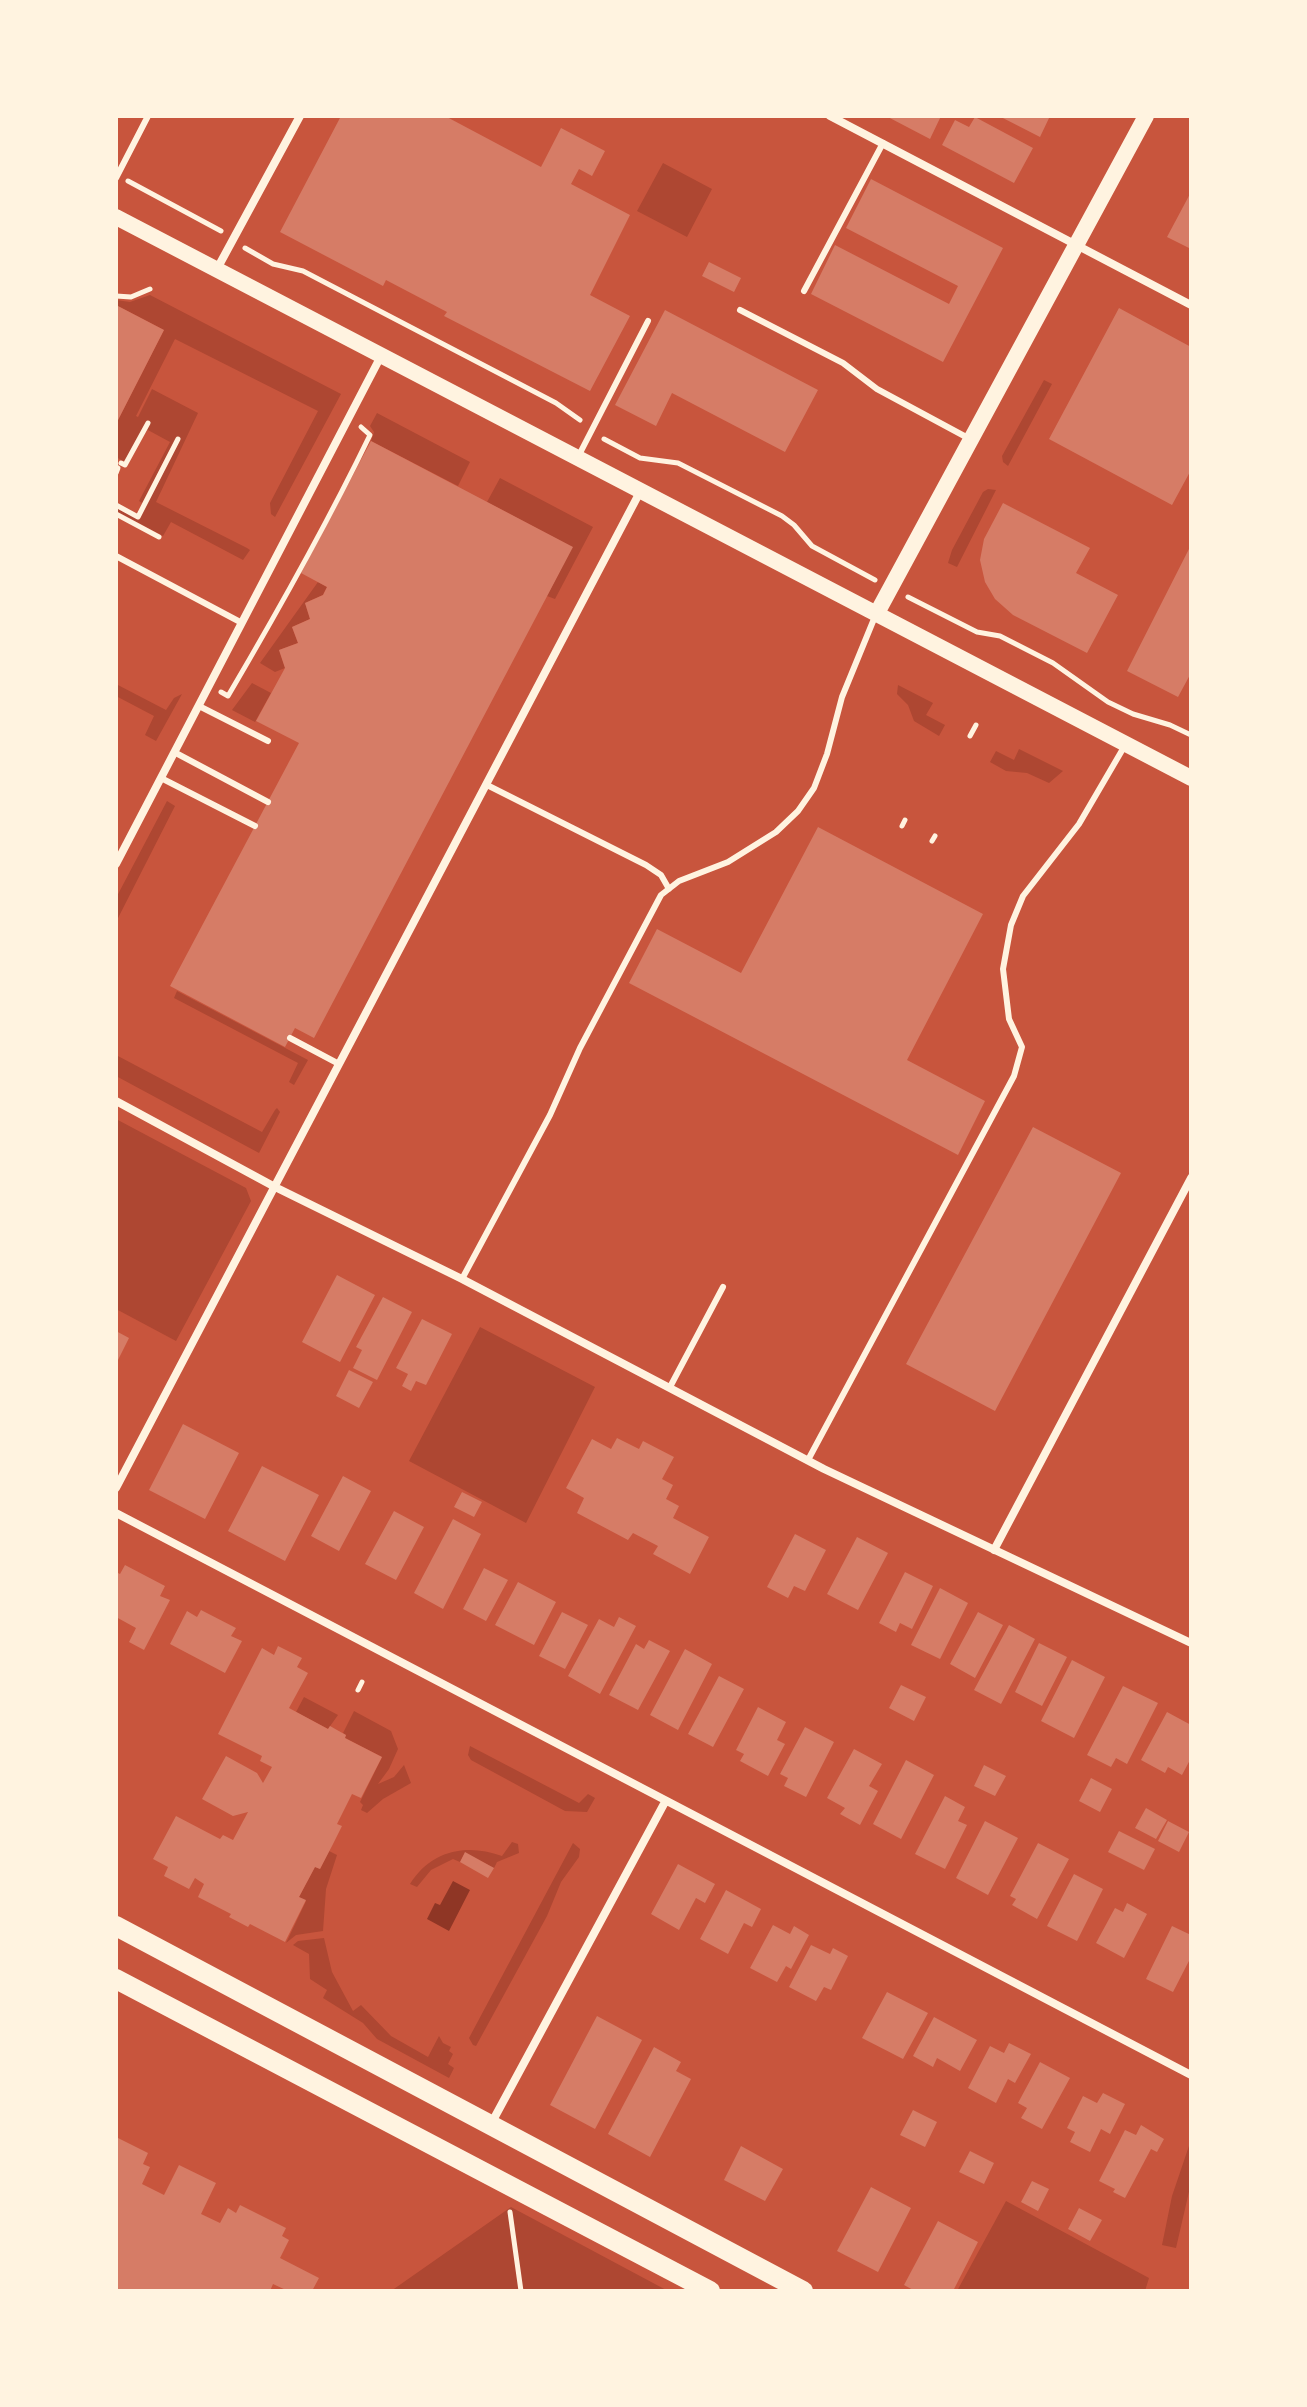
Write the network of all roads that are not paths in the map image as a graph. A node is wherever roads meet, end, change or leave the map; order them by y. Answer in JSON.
{"nodes":[{"id":1,"x":148,"y":116,"type":"edge"},
{"id":2,"x":300,"y":116,"type":"edge"},
{"id":3,"x":830,"y":116,"type":"edge"},
{"id":4,"x":1146,"y":116,"type":"edge"},
{"id":5,"x":883,"y":143,"type":"junction"},
{"id":6,"x":117,"y":177,"type":"edge"},
{"id":7,"x":116,"y":217,"type":"edge"},
{"id":8,"x":1077,"y":246,"type":"junction"},
{"id":9,"x":217,"y":269,"type":"junction"},
{"id":10,"x":804,"y":291,"type":"dead end"},
{"id":11,"x":1191,"y":305,"type":"edge"},
{"id":12,"x":740,"y":310,"type":"dead end"},
{"id":13,"x":648,"y":321,"type":"dead end"},
{"id":14,"x":381,"y":355,"type":"junction"},
{"id":15,"x":971,"y":439,"type":"junction"},
{"id":16,"x":578,"y":457,"type":"junction"},
{"id":17,"x":641,"y":490,"type":"junction"},
{"id":18,"x":116,"y":556,"type":"edge"},
{"id":19,"x":877,"y":613,"type":"junction"},
{"id":20,"x":242,"y":623,"type":"junction"},
{"id":21,"x":199,"y":706,"type":"junction"},
{"id":22,"x":268,"y":741,"type":"dead end"},
{"id":23,"x":1126,"y":744,"type":"junction"},
{"id":24,"x":174,"y":752,"type":"junction"},
{"id":25,"x":161,"y":778,"type":"junction"},
{"id":26,"x":1191,"y":778,"type":"edge"},
{"id":27,"x":487,"y":785,"type":"junction"},
{"id":28,"x":268,"y":802,"type":"dead end"},
{"id":29,"x":255,"y":826,"type":"dead end"},
{"id":30,"x":116,"y":864,"type":"edge"},
{"id":31,"x":669,"y":889,"type":"junction"},
{"id":32,"x":290,"y":1038,"type":"dead end"},
{"id":33,"x":340,"y":1065,"type":"junction"},
{"id":34,"x":116,"y":1101,"type":"edge"},
{"id":35,"x":1191,"y":1178,"type":"edge"},
{"id":36,"x":275,"y":1187,"type":"junction"},
{"id":37,"x":462,"y":1279,"type":"junction"},
{"id":38,"x":723,"y":1287,"type":"dead end"},
{"id":39,"x":670,"y":1387,"type":"junction"},
{"id":40,"x":808,"y":1460,"type":"junction"},
{"id":41,"x":116,"y":1488,"type":"edge"},
{"id":42,"x":116,"y":1513,"type":"edge"},
{"id":43,"x":994,"y":1550,"type":"junction"},
{"id":44,"x":1191,"y":1643,"type":"edge"},
{"id":45,"x":665,"y":1802,"type":"junction"},
{"id":46,"x":116,"y":1926,"type":"edge"},
{"id":47,"x":116,"y":1979,"type":"edge"},
{"id":48,"x":1191,"y":2075,"type":"edge"},
{"id":49,"x":491,"y":2124,"type":"junction"},
{"id":50,"x":710,"y":2291,"type":"edge"},
{"id":51,"x":803,"y":2291,"type":"edge"}],
"edges":[{"from":1,"to":6,"type":"lane"},
{"from":2,"to":9,"type":"street"},
{"from":3,"to":5,"type":"street"},
{"from":4,"to":8,"type":"main road"},
{"from":5,"to":8,"type":"street"},
{"from":5,"to":10,"type":"lane"},
{"from":7,"to":9,"type":"main road"},
{"from":8,"to":11,"type":"street"},
{"from":8,"to":15,"type":"main road"},
{"from":9,"to":14,"type":"main road"},
{"from":12,"to":15,"type":"lane"},
{"from":13,"to":16,"type":"lane"},
{"from":14,"to":16,"type":"main road"},
{"from":14,"to":20,"type":"street"},
{"from":15,"to":19,"type":"main road"},
{"from":16,"to":17,"type":"main road"},
{"from":17,"to":19,"type":"main road"},
{"from":17,"to":27,"type":"street"},
{"from":18,"to":20,"type":"lane"},
{"from":19,"to":23,"type":"main road"},
{"from":19,"to":31,"type":"lane"},
{"from":20,"to":21,"type":"street"},
{"from":21,"to":22,"type":"lane"},
{"from":21,"to":24,"type":"street"},
{"from":23,"to":26,"type":"main road"},
{"from":23,"to":40,"type":"lane"},
{"from":24,"to":25,"type":"street"},
{"from":24,"to":28,"type":"lane"},
{"from":25,"to":29,"type":"lane"},
{"from":25,"to":30,"type":"street"},
{"from":27,"to":31,"type":"lane"},
{"from":27,"to":33,"type":"street"},
{"from":31,"to":37,"type":"lane"},
{"from":32,"to":33,"type":"lane"},
{"from":33,"to":36,"type":"street"},
{"from":34,"to":36,"type":"street"},
{"from":35,"to":43,"type":"street"},
{"from":36,"to":37,"type":"street"},
{"from":36,"to":41,"type":"street"},
{"from":37,"to":39,"type":"street"},
{"from":38,"to":39,"type":"lane"},
{"from":39,"to":40,"type":"street"},
{"from":40,"to":43,"type":"street"},
{"from":42,"to":45,"type":"street"},
{"from":43,"to":44,"type":"street"},
{"from":45,"to":48,"type":"street"},
{"from":45,"to":49,"type":"street"},
{"from":46,"to":49,"type":"main road"},
{"from":47,"to":50,"type":"main road"},
{"from":49,"to":51,"type":"main road"}]}
